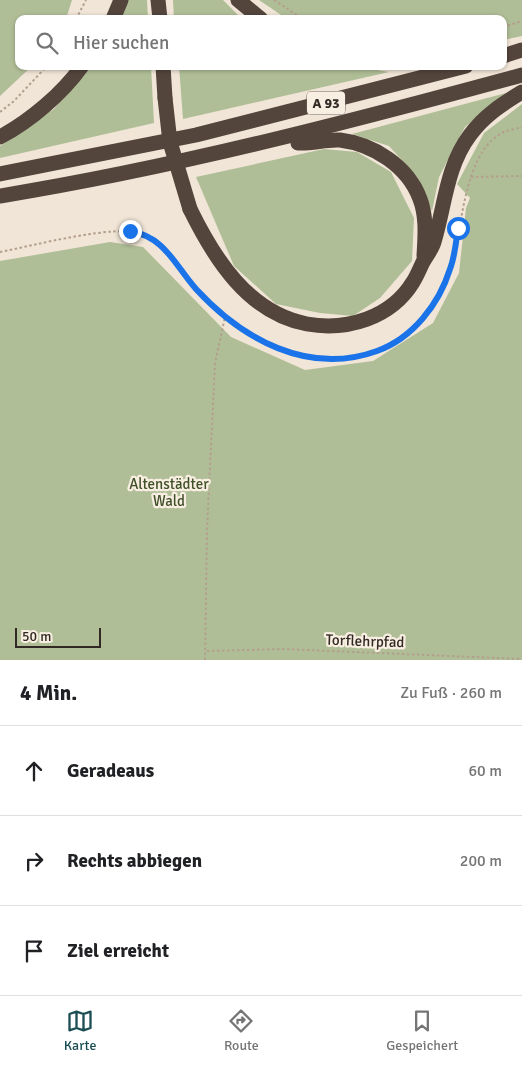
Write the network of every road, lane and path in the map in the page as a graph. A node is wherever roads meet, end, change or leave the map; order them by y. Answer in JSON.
{"nodes":[{"id":1,"x":86,"y":0,"type":"edge"},
{"id":2,"x":121,"y":0,"type":"edge"},
{"id":3,"x":158,"y":0,"type":"edge"},
{"id":4,"x":238,"y":0,"type":"edge"},
{"id":5,"x":274,"y":0,"type":"edge"},
{"id":6,"x":78,"y":15,"type":"edge"},
{"id":7,"x":114,"y":15,"type":"edge"},
{"id":8,"x":160,"y":15,"type":"edge"},
{"id":9,"x":256,"y":15,"type":"edge"},
{"id":10,"x":297,"y":15,"type":"edge"},
{"id":11,"x":522,"y":21,"type":"edge"},
{"id":12,"x":507,"y":26,"type":"edge"},
{"id":13,"x":522,"y":50,"type":"edge"},
{"id":14,"x":507,"y":55,"type":"edge"},
{"id":15,"x":43,"y":70,"type":"edge"},
{"id":16,"x":78,"y":70,"type":"edge"},
{"id":17,"x":163,"y":70,"type":"edge"},
{"id":18,"x":450,"y":70,"type":"edge"},
{"id":19,"x":522,"y":75,"type":"edge"},
{"id":20,"x":522,"y":92,"type":"edge"},
{"id":21,"x":0,"y":112,"type":"edge"},
{"id":22,"x":522,"y":128,"type":"edge"},
{"id":23,"x":0,"y":137,"type":"edge"},
{"id":24,"x":279,"y":139,"type":"junction"},
{"id":25,"x":0,"y":174,"type":"edge"},
{"id":26,"x":522,"y":176,"type":"edge"},
{"id":27,"x":471,"y":177,"type":"junction"},
{"id":28,"x":0,"y":196,"type":"edge"},
{"id":29,"x":0,"y":252,"type":"edge"},
{"id":30,"x":424,"y":261,"type":"junction"},
{"id":31,"x":224,"y":317,"type":"junction"},
{"id":32,"x":207,"y":651,"type":"junction"},
{"id":33,"x":522,"y":659,"type":"edge"},
{"id":34,"x":205,"y":660,"type":"edge"}],
"edges":[{"from":1,"to":6,"type":"path"},
{"from":2,"to":7,"type":"highway"},
{"from":3,"to":8,"type":"highway"},
{"from":4,"to":9,"type":"highway"},
{"from":5,"to":10,"type":"path"},
{"from":11,"to":12,"type":"path"},
{"from":13,"to":14,"type":"highway"},
{"from":15,"to":21,"type":"path"},
{"from":16,"to":23,"type":"highway"},
{"from":17,"to":30,"type":"highway","bridge":true},
{"from":18,"to":25,"type":"highway","number":"A 93"},
{"from":19,"to":24,"type":"highway","number":"A 93"},
{"from":20,"to":30,"type":"highway"},
{"from":22,"to":27,"type":"path"},
{"from":24,"to":28,"type":"highway","number":"A 93"},
{"from":24,"to":30,"type":"highway"},
{"from":26,"to":27,"type":"path"},
{"from":27,"to":31,"type":"path"},
{"from":29,"to":31,"type":"path"},
{"from":31,"to":32,"type":"path"},
{"from":32,"to":33,"type":"path","name":"Torflehrpfad"},
{"from":32,"to":34,"type":"path"}]}
